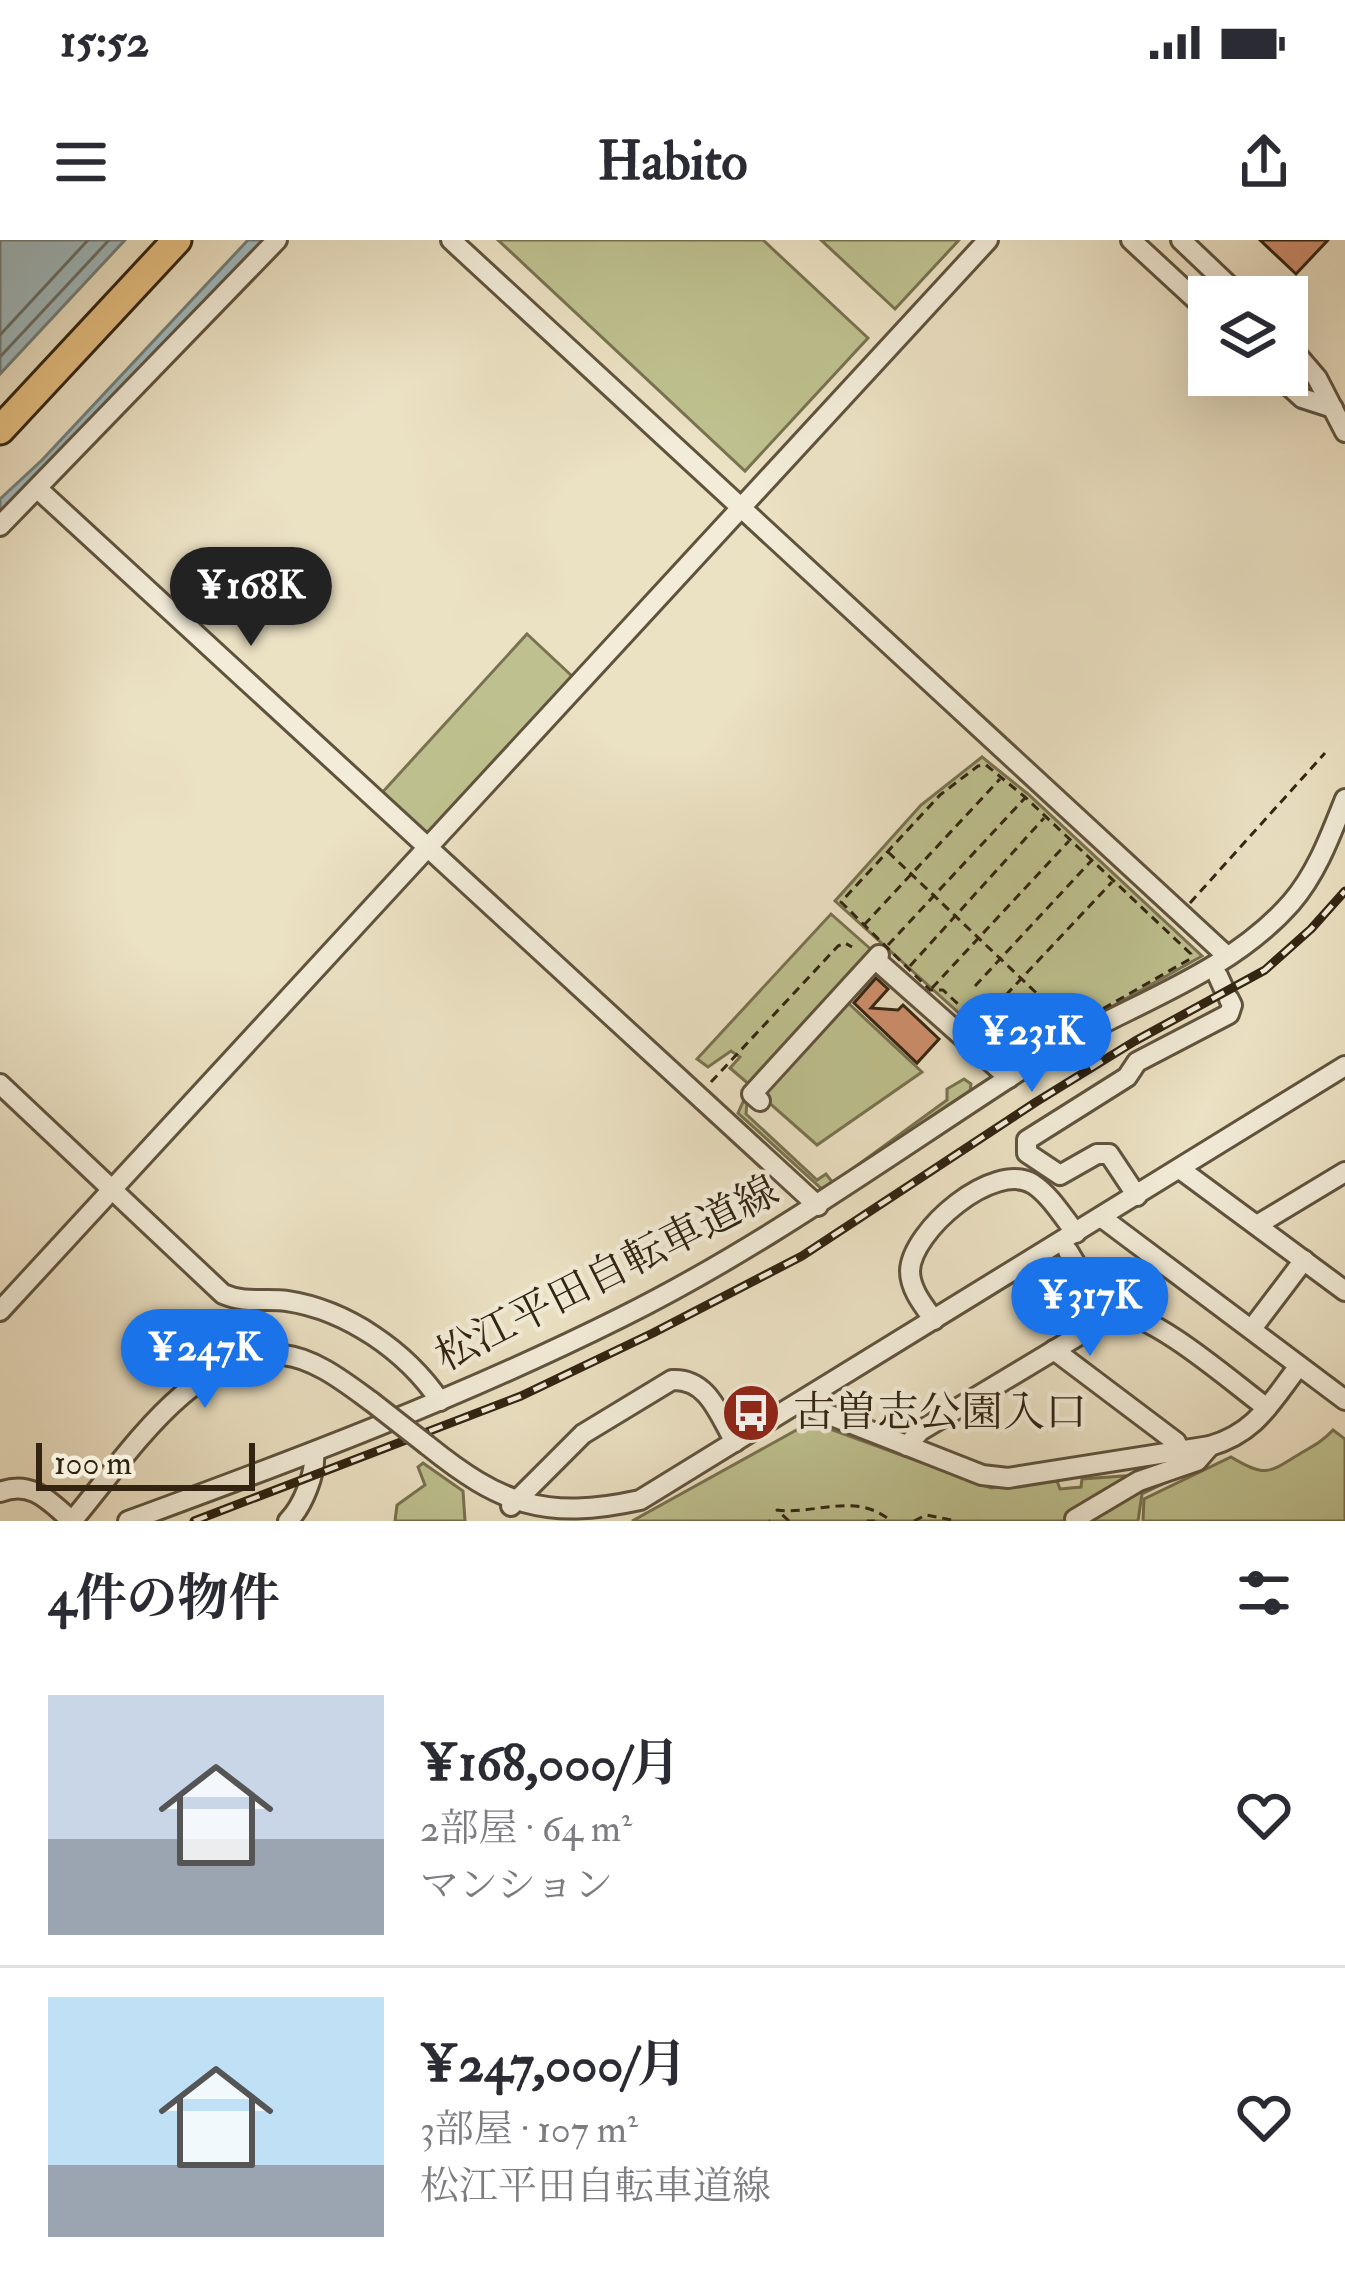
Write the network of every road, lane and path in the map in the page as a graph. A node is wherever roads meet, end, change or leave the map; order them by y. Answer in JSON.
{"nodes":[{"id":1,"x":177,"y":240,"type":"edge"},
{"id":2,"x":277,"y":240,"type":"edge"},
{"id":3,"x":451,"y":240,"type":"edge"},
{"id":4,"x":988,"y":240,"type":"edge"},
{"id":5,"x":1130,"y":240,"type":"edge"},
{"id":6,"x":1181,"y":240,"type":"edge"},
{"id":7,"x":1219,"y":276,"type":"edge"},
{"id":8,"x":1188,"y":293,"type":"edge"},
{"id":9,"x":1308,"y":368,"type":"edge"},
{"id":10,"x":1300,"y":396,"type":"edge"},
{"id":11,"x":1333,"y":408,"type":"junction"},
{"id":12,"x":0,"y":430,"type":"edge"},
{"id":13,"x":1345,"y":432,"type":"edge"},
{"id":14,"x":39,"y":490,"type":"junction"},
{"id":15,"x":742,"y":508,"type":"junction"},
{"id":16,"x":0,"y":526,"type":"edge"},
{"id":17,"x":1325,"y":753,"type":"dead end"},
{"id":18,"x":1002,"y":778,"type":"junction"},
{"id":19,"x":1025,"y":797,"type":"junction"},
{"id":20,"x":1345,"y":799,"type":"edge"},
{"id":21,"x":1046,"y":816,"type":"junction"},
{"id":22,"x":1070,"y":840,"type":"junction"},
{"id":23,"x":427,"y":848,"type":"junction"},
{"id":24,"x":887,"y":851,"type":"junction"},
{"id":25,"x":1092,"y":860,"type":"junction"},
{"id":26,"x":911,"y":874,"type":"junction"},
{"id":27,"x":1113,"y":880,"type":"junction"},
{"id":28,"x":934,"y":896,"type":"junction"},
{"id":29,"x":1181,"y":913,"type":"junction"},
{"id":30,"x":956,"y":916,"type":"junction"},
{"id":31,"x":863,"y":925,"type":"junction"},
{"id":32,"x":978,"y":938,"type":"junction"},
{"id":33,"x":852,"y":947,"type":"dead end"},
{"id":34,"x":882,"y":953,"type":"junction"},
{"id":35,"x":1227,"y":956,"type":"junction"},
{"id":36,"x":1000,"y":959,"type":"junction"},
{"id":37,"x":909,"y":968,"type":"junction"},
{"id":38,"x":1021,"y":978,"type":"junction"},
{"id":39,"x":975,"y":986,"type":"dead end"},
{"id":40,"x":1224,"y":988,"type":"dead end"},
{"id":41,"x":925,"y":995,"type":"junction"},
{"id":42,"x":1072,"y":1027,"type":"junction"},
{"id":43,"x":969,"y":1034,"type":"junction"},
{"id":44,"x":1345,"y":1066,"type":"edge"},
{"id":45,"x":1009,"y":1078,"type":"junction"},
{"id":46,"x":0,"y":1084,"type":"edge"},
{"id":47,"x":696,"y":1098,"type":"junction"},
{"id":48,"x":760,"y":1101,"type":"dead end"},
{"id":49,"x":1180,"y":1169,"type":"junction"},
{"id":50,"x":1341,"y":1179,"type":"edge"},
{"id":51,"x":113,"y":1188,"type":"junction"},
{"id":52,"x":1137,"y":1196,"type":"junction"},
{"id":53,"x":818,"y":1206,"type":"junction"},
{"id":54,"x":1101,"y":1217,"type":"junction"},
{"id":55,"x":1257,"y":1226,"type":"junction"},
{"id":56,"x":1072,"y":1242,"type":"junction"},
{"id":57,"x":1304,"y":1260,"type":"junction"},
{"id":58,"x":1345,"y":1291,"type":"edge"},
{"id":59,"x":0,"y":1311,"type":"edge"},
{"id":60,"x":1107,"y":1316,"type":"junction"},
{"id":61,"x":934,"y":1320,"type":"junction"},
{"id":62,"x":1257,"y":1322,"type":"dead end"},
{"id":63,"x":1054,"y":1350,"type":"junction"},
{"id":64,"x":1299,"y":1366,"type":"junction"},
{"id":65,"x":1345,"y":1400,"type":"edge"},
{"id":66,"x":440,"y":1401,"type":"junction"},
{"id":67,"x":799,"y":1403,"type":"junction"},
{"id":68,"x":1267,"y":1408,"type":"junction"},
{"id":69,"x":736,"y":1442,"type":"junction"},
{"id":70,"x":907,"y":1445,"type":"junction"},
{"id":71,"x":1210,"y":1446,"type":"junction"},
{"id":72,"x":1180,"y":1451,"type":"junction"},
{"id":73,"x":314,"y":1453,"type":"junction"},
{"id":74,"x":0,"y":1492,"type":"edge"},
{"id":75,"x":511,"y":1506,"type":"junction"},
{"id":76,"x":1101,"y":1512,"type":"edge"},
{"id":77,"x":297,"y":1519,"type":"edge"},
{"id":78,"x":1075,"y":1519,"type":"edge"},
{"id":79,"x":583,"y":1520,"type":"edge"},
{"id":80,"x":72,"y":1521,"type":"edge"},
{"id":81,"x":128,"y":1521,"type":"edge"},
{"id":82,"x":789,"y":1521,"type":"edge"},
{"id":83,"x":867,"y":1521,"type":"edge"},
{"id":84,"x":875,"y":1521,"type":"edge"},
{"id":85,"x":892,"y":1521,"type":"edge"},
{"id":86,"x":914,"y":1521,"type":"edge"},
{"id":87,"x":957,"y":1521,"type":"edge"}],
"edges":[{"from":1,"to":12,"type":"highway"},
{"from":2,"to":14,"type":"street"},
{"from":3,"to":15,"type":"street"},
{"from":4,"to":15,"type":"street"},
{"from":5,"to":8,"type":"street"},
{"from":6,"to":7,"type":"street"},
{"from":9,"to":11,"type":"street"},
{"from":10,"to":11,"type":"street"},
{"from":11,"to":13,"type":"street"},
{"from":14,"to":16,"type":"street"},
{"from":14,"to":23,"type":"street"},
{"from":15,"to":23,"type":"street"},
{"from":15,"to":29,"type":"street"},
{"from":17,"to":29,"type":"path"},
{"from":18,"to":19,"type":"path"},
{"from":18,"to":24,"type":"path"},
{"from":18,"to":26,"type":"path"},
{"from":19,"to":21,"type":"path"},
{"from":19,"to":28,"type":"path"},
{"from":20,"to":35,"type":"street","name":"松江平田自転車道線"},
{"from":21,"to":22,"type":"path"},
{"from":21,"to":30,"type":"path"},
{"from":22,"to":25,"type":"path"},
{"from":22,"to":32,"type":"path"},
{"from":23,"to":47,"type":"street"},
{"from":23,"to":51,"type":"street"},
{"from":24,"to":26,"type":"path"},
{"from":24,"to":31,"type":"path"},
{"from":25,"to":27,"type":"path"},
{"from":25,"to":36,"type":"path"},
{"from":26,"to":28,"type":"path"},
{"from":26,"to":31,"type":"path"},
{"from":27,"to":38,"type":"path"},
{"from":27,"to":42,"type":"path"},
{"from":28,"to":30,"type":"path"},
{"from":28,"to":34,"type":"path"},
{"from":29,"to":35,"type":"street"},
{"from":30,"to":32,"type":"path"},
{"from":30,"to":37,"type":"path"},
{"from":31,"to":37,"type":"path"},
{"from":32,"to":36,"type":"path"},
{"from":32,"to":41,"type":"path"},
{"from":33,"to":47,"type":"path"},
{"from":34,"to":41,"type":"street"},
{"from":34,"to":48,"type":"street"},
{"from":35,"to":45,"type":"street","name":"松江平田自転車道線"},
{"from":36,"to":38,"type":"path"},
{"from":36,"to":39,"type":"path"},
{"from":37,"to":41,"type":"path"},
{"from":38,"to":42,"type":"path"},
{"from":38,"to":43,"type":"path"},
{"from":40,"to":52,"type":"street"},
{"from":41,"to":43,"type":"street"},
{"from":41,"to":43,"type":"path"},
{"from":42,"to":43,"type":"path"},
{"from":43,"to":45,"type":"street"},
{"from":44,"to":49,"type":"street"},
{"from":45,"to":53,"type":"street","name":"松江平田自転車道線"},
{"from":46,"to":51,"type":"street"},
{"from":47,"to":53,"type":"street"},
{"from":49,"to":52,"type":"street"},
{"from":49,"to":55,"type":"street"},
{"from":50,"to":55,"type":"street"},
{"from":51,"to":59,"type":"street"},
{"from":51,"to":66,"type":"street"},
{"from":52,"to":54,"type":"street"},
{"from":53,"to":66,"type":"street","name":"松江平田自転車道線"},
{"from":54,"to":56,"type":"street"},
{"from":54,"to":64,"type":"street"},
{"from":55,"to":57,"type":"street"},
{"from":56,"to":60,"type":"street"},
{"from":56,"to":61,"type":"street"},
{"from":56,"to":61,"type":"street"},
{"from":57,"to":58,"type":"street"},
{"from":57,"to":62,"type":"street"},
{"from":60,"to":63,"type":"street"},
{"from":60,"to":68,"type":"street"},
{"from":61,"to":67,"type":"street"},
{"from":63,"to":70,"type":"street"},
{"from":63,"to":72,"type":"street"},
{"from":64,"to":65,"type":"street"},
{"from":64,"to":68,"type":"street"},
{"from":66,"to":73,"type":"street","name":"松江平田自転車道線"},
{"from":67,"to":69,"type":"street"},
{"from":67,"to":70,"type":"street"},
{"from":68,"to":71,"type":"street"},
{"from":69,"to":75,"type":"street"},
{"from":69,"to":79,"type":"street"},
{"from":70,"to":72,"type":"street"},
{"from":71,"to":72,"type":"street"},
{"from":71,"to":76,"type":"street"},
{"from":73,"to":77,"type":"street"},
{"from":73,"to":81,"type":"street","name":"松江平田自転車道線"},
{"from":74,"to":80,"type":"street"},
{"from":75,"to":79,"type":"street"},
{"from":75,"to":80,"type":"street","bridge":true},
{"from":76,"to":78,"type":"street"},
{"from":82,"to":85,"type":"path"},
{"from":83,"to":84,"type":"path"},
{"from":86,"to":87,"type":"path"}]}
